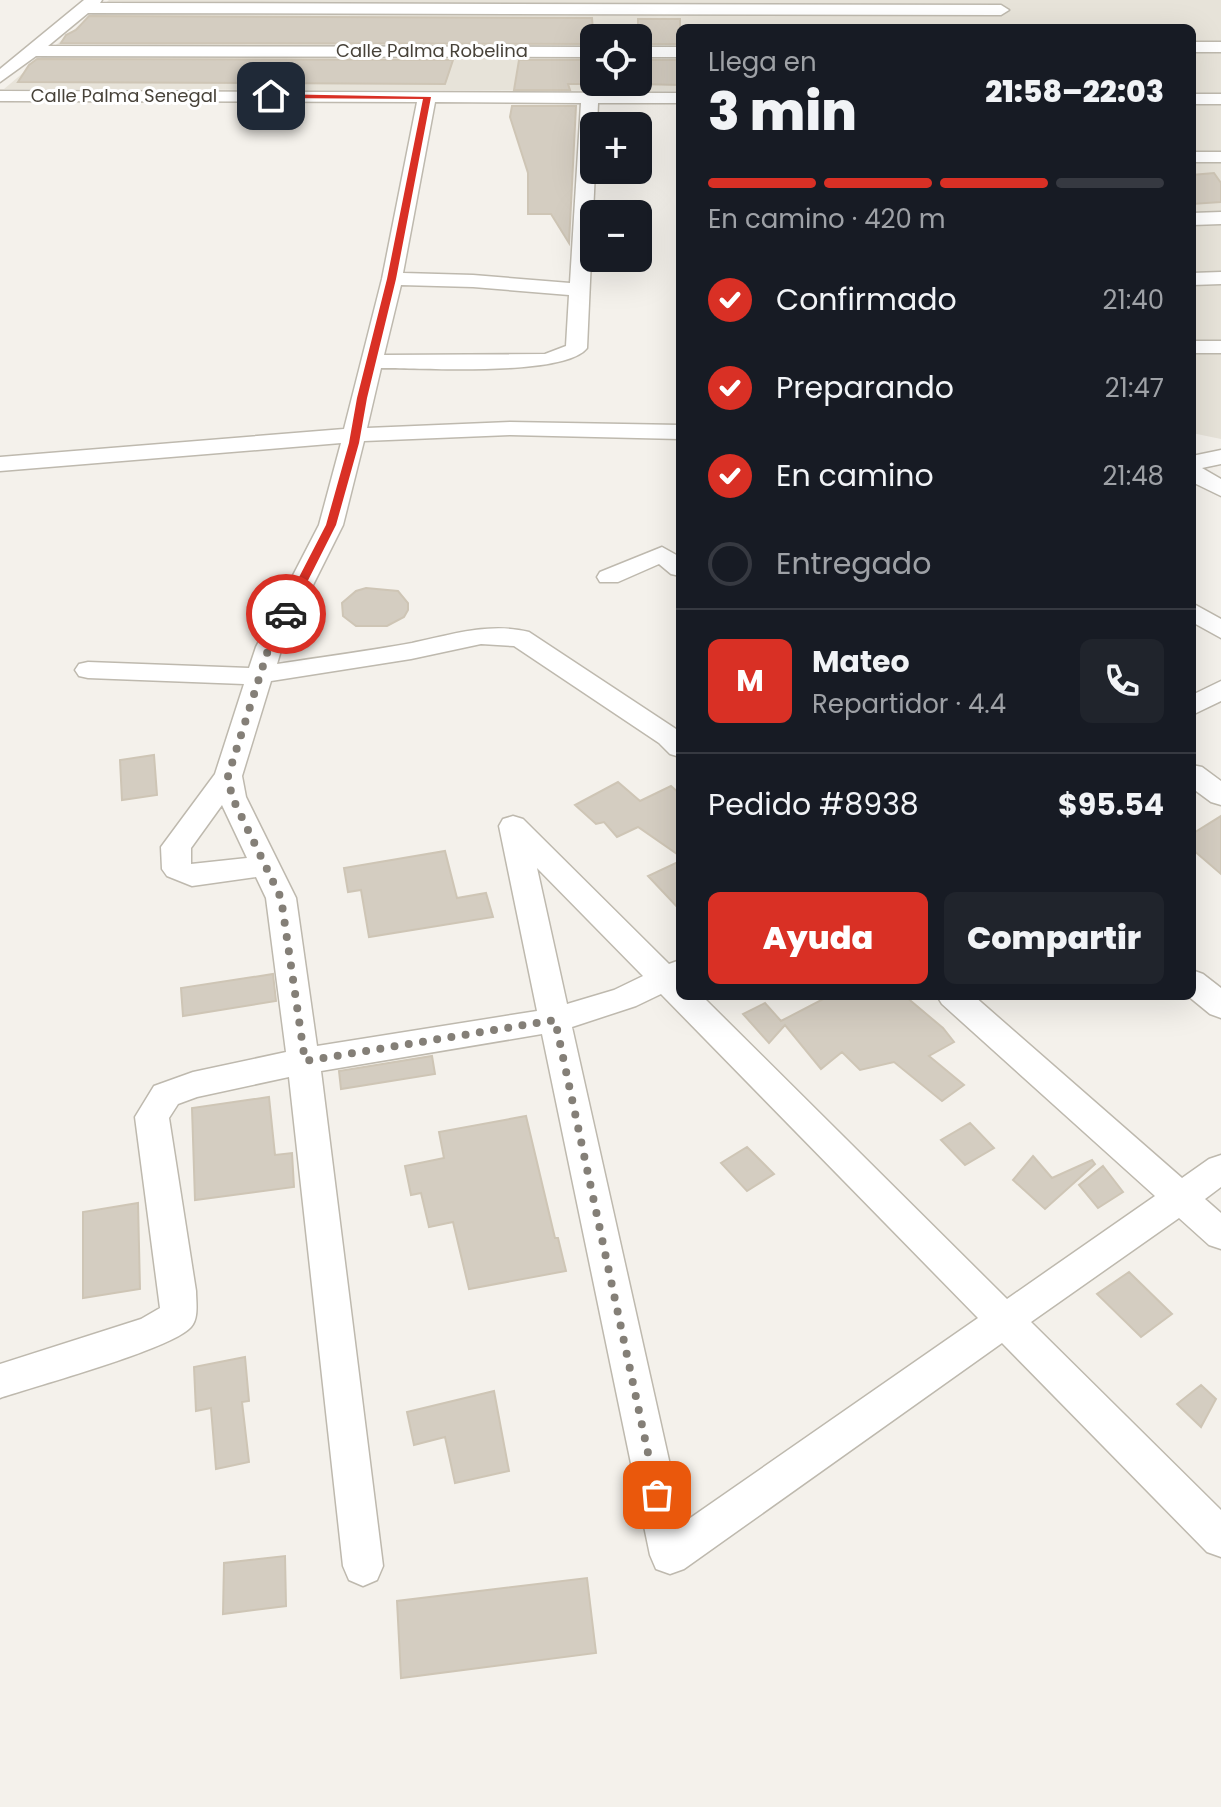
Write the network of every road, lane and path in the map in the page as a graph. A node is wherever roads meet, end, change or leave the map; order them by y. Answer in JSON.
{"nodes":[{"id":1,"x":89,"y":4,"type":"edge"},
{"id":2,"x":750,"y":5,"type":"edge"},
{"id":3,"x":999,"y":5,"type":"edge"},
{"id":4,"x":1006,"y":24,"type":"edge"},
{"id":5,"x":506,"y":46,"type":"edge"},
{"id":6,"x":1196,"y":47,"type":"edge"},
{"id":7,"x":1221,"y":47,"type":"edge"},
{"id":8,"x":30,"y":51,"type":"junction"},
{"id":9,"x":580,"y":51,"type":"edge"},
{"id":10,"x":652,"y":52,"type":"edge"},
{"id":11,"x":676,"y":52,"type":"edge"},
{"id":12,"x":0,"y":77,"type":"edge"},
{"id":13,"x":0,"y":96,"type":"edge"},
{"id":14,"x":427,"y":97,"type":"junction"},
{"id":15,"x":590,"y":98,"type":"junction"},
{"id":16,"x":676,"y":98,"type":"edge"},
{"id":17,"x":1196,"y":99,"type":"edge"},
{"id":18,"x":1221,"y":99,"type":"edge"},
{"id":19,"x":1196,"y":157,"type":"edge"},
{"id":20,"x":1221,"y":157,"type":"edge"},
{"id":21,"x":1221,"y":218,"type":"edge"},
{"id":22,"x":1196,"y":219,"type":"edge"},
{"id":23,"x":1221,"y":278,"type":"edge"},
{"id":24,"x":392,"y":279,"type":"junction"},
{"id":25,"x":1196,"y":279,"type":"edge"},
{"id":26,"x":579,"y":290,"type":"junction"},
{"id":27,"x":1196,"y":347,"type":"edge"},
{"id":28,"x":1221,"y":347,"type":"edge"},
{"id":29,"x":373,"y":362,"type":"junction"},
{"id":30,"x":676,"y":432,"type":"edge"},
{"id":31,"x":356,"y":435,"type":"junction"},
{"id":32,"x":1221,"y":457,"type":"edge"},
{"id":33,"x":1196,"y":462,"type":"edge"},
{"id":34,"x":0,"y":464,"type":"edge"},
{"id":35,"x":1196,"y":474,"type":"edge"},
{"id":36,"x":1220,"y":488,"type":"edge"},
{"id":37,"x":1196,"y":498,"type":"edge"},
{"id":38,"x":676,"y":566,"type":"edge"},
{"id":39,"x":609,"y":577,"type":"dead end"},
{"id":40,"x":1196,"y":614,"type":"edge"},
{"id":41,"x":1221,"y":630,"type":"edge"},
{"id":42,"x":88,"y":670,"type":"dead end"},
{"id":43,"x":259,"y":675,"type":"junction"},
{"id":44,"x":1221,"y":690,"type":"edge"},
{"id":45,"x":1196,"y":704,"type":"edge"},
{"id":46,"x":676,"y":744,"type":"edge"},
{"id":47,"x":228,"y":776,"type":"junction"},
{"id":48,"x":1196,"y":777,"type":"edge"},
{"id":49,"x":1221,"y":795,"type":"edge"},
{"id":50,"x":267,"y":865,"type":"junction"},
{"id":51,"x":676,"y":984,"type":"edge"},
{"id":52,"x":676,"y":985,"type":"edge"},
{"id":53,"x":1196,"y":985,"type":"edge"},
{"id":54,"x":692,"y":1000,"type":"edge"},
{"id":55,"x":957,"y":1000,"type":"edge"},
{"id":56,"x":1221,"y":1006,"type":"edge"},
{"id":57,"x":555,"y":1020,"type":"junction"},
{"id":58,"x":305,"y":1061,"type":"junction"},
{"id":59,"x":1221,"y":1169,"type":"edge"},
{"id":60,"x":1180,"y":1198,"type":"junction"},
{"id":61,"x":1221,"y":1234,"type":"edge"},
{"id":62,"x":1005,"y":1321,"type":"junction"},
{"id":63,"x":0,"y":1381,"type":"edge"},
{"id":64,"x":1221,"y":1538,"type":"edge"},
{"id":65,"x":363,"y":1566,"type":"dead end"}],
"edges":[{"from":1,"to":5,"type":"street"},
{"from":1,"to":8,"type":"street"},
{"from":2,"to":3,"type":"street"},
{"from":2,"to":5,"type":"street"},
{"from":3,"to":4,"type":"street"},
{"from":5,"to":8,"type":"street","name":"Calle Palma Robelina"},
{"from":5,"to":9,"type":"street","name":"Calle Palma Robelina"},
{"from":5,"to":14,"type":"street","name":"Calle Palma Senegal"},
{"from":5,"to":15,"type":"street","name":"Calle Palma Senegal"},
{"from":6,"to":7,"type":"street"},
{"from":8,"to":12,"type":"street"},
{"from":10,"to":11,"type":"street"},
{"from":13,"to":14,"type":"street","name":"Calle Palma Senegal"},
{"from":14,"to":24,"type":"street"},
{"from":15,"to":16,"type":"street","name":"Calle Palma Senegal"},
{"from":15,"to":26,"type":"street"},
{"from":17,"to":18,"type":"street"},
{"from":19,"to":20,"type":"street"},
{"from":21,"to":22,"type":"street"},
{"from":23,"to":25,"type":"street"},
{"from":24,"to":26,"type":"street"},
{"from":24,"to":29,"type":"street"},
{"from":26,"to":29,"type":"street"},
{"from":27,"to":28,"type":"street"},
{"from":29,"to":31,"type":"street"},
{"from":30,"to":31,"type":"street"},
{"from":31,"to":34,"type":"street"},
{"from":31,"to":43,"type":"street"},
{"from":32,"to":33,"type":"street"},
{"from":35,"to":36,"type":"street"},
{"from":36,"to":37,"type":"street"},
{"from":38,"to":39,"type":"street"},
{"from":40,"to":41,"type":"street"},
{"from":42,"to":43,"type":"street"},
{"from":43,"to":46,"type":"street"},
{"from":43,"to":47,"type":"street"},
{"from":44,"to":45,"type":"street"},
{"from":47,"to":50,"type":"street"},
{"from":47,"to":50,"type":"street"},
{"from":48,"to":49,"type":"street"},
{"from":50,"to":58,"type":"street"},
{"from":51,"to":57,"type":"street"},
{"from":52,"to":57,"type":"street"},
{"from":53,"to":56,"type":"street"},
{"from":54,"to":62,"type":"street"},
{"from":55,"to":60,"type":"street"},
{"from":57,"to":58,"type":"street"},
{"from":57,"to":62,"type":"street"},
{"from":58,"to":63,"type":"street"},
{"from":58,"to":65,"type":"street"},
{"from":59,"to":60,"type":"street"},
{"from":60,"to":61,"type":"street"},
{"from":60,"to":62,"type":"street"},
{"from":62,"to":64,"type":"street"}]}
